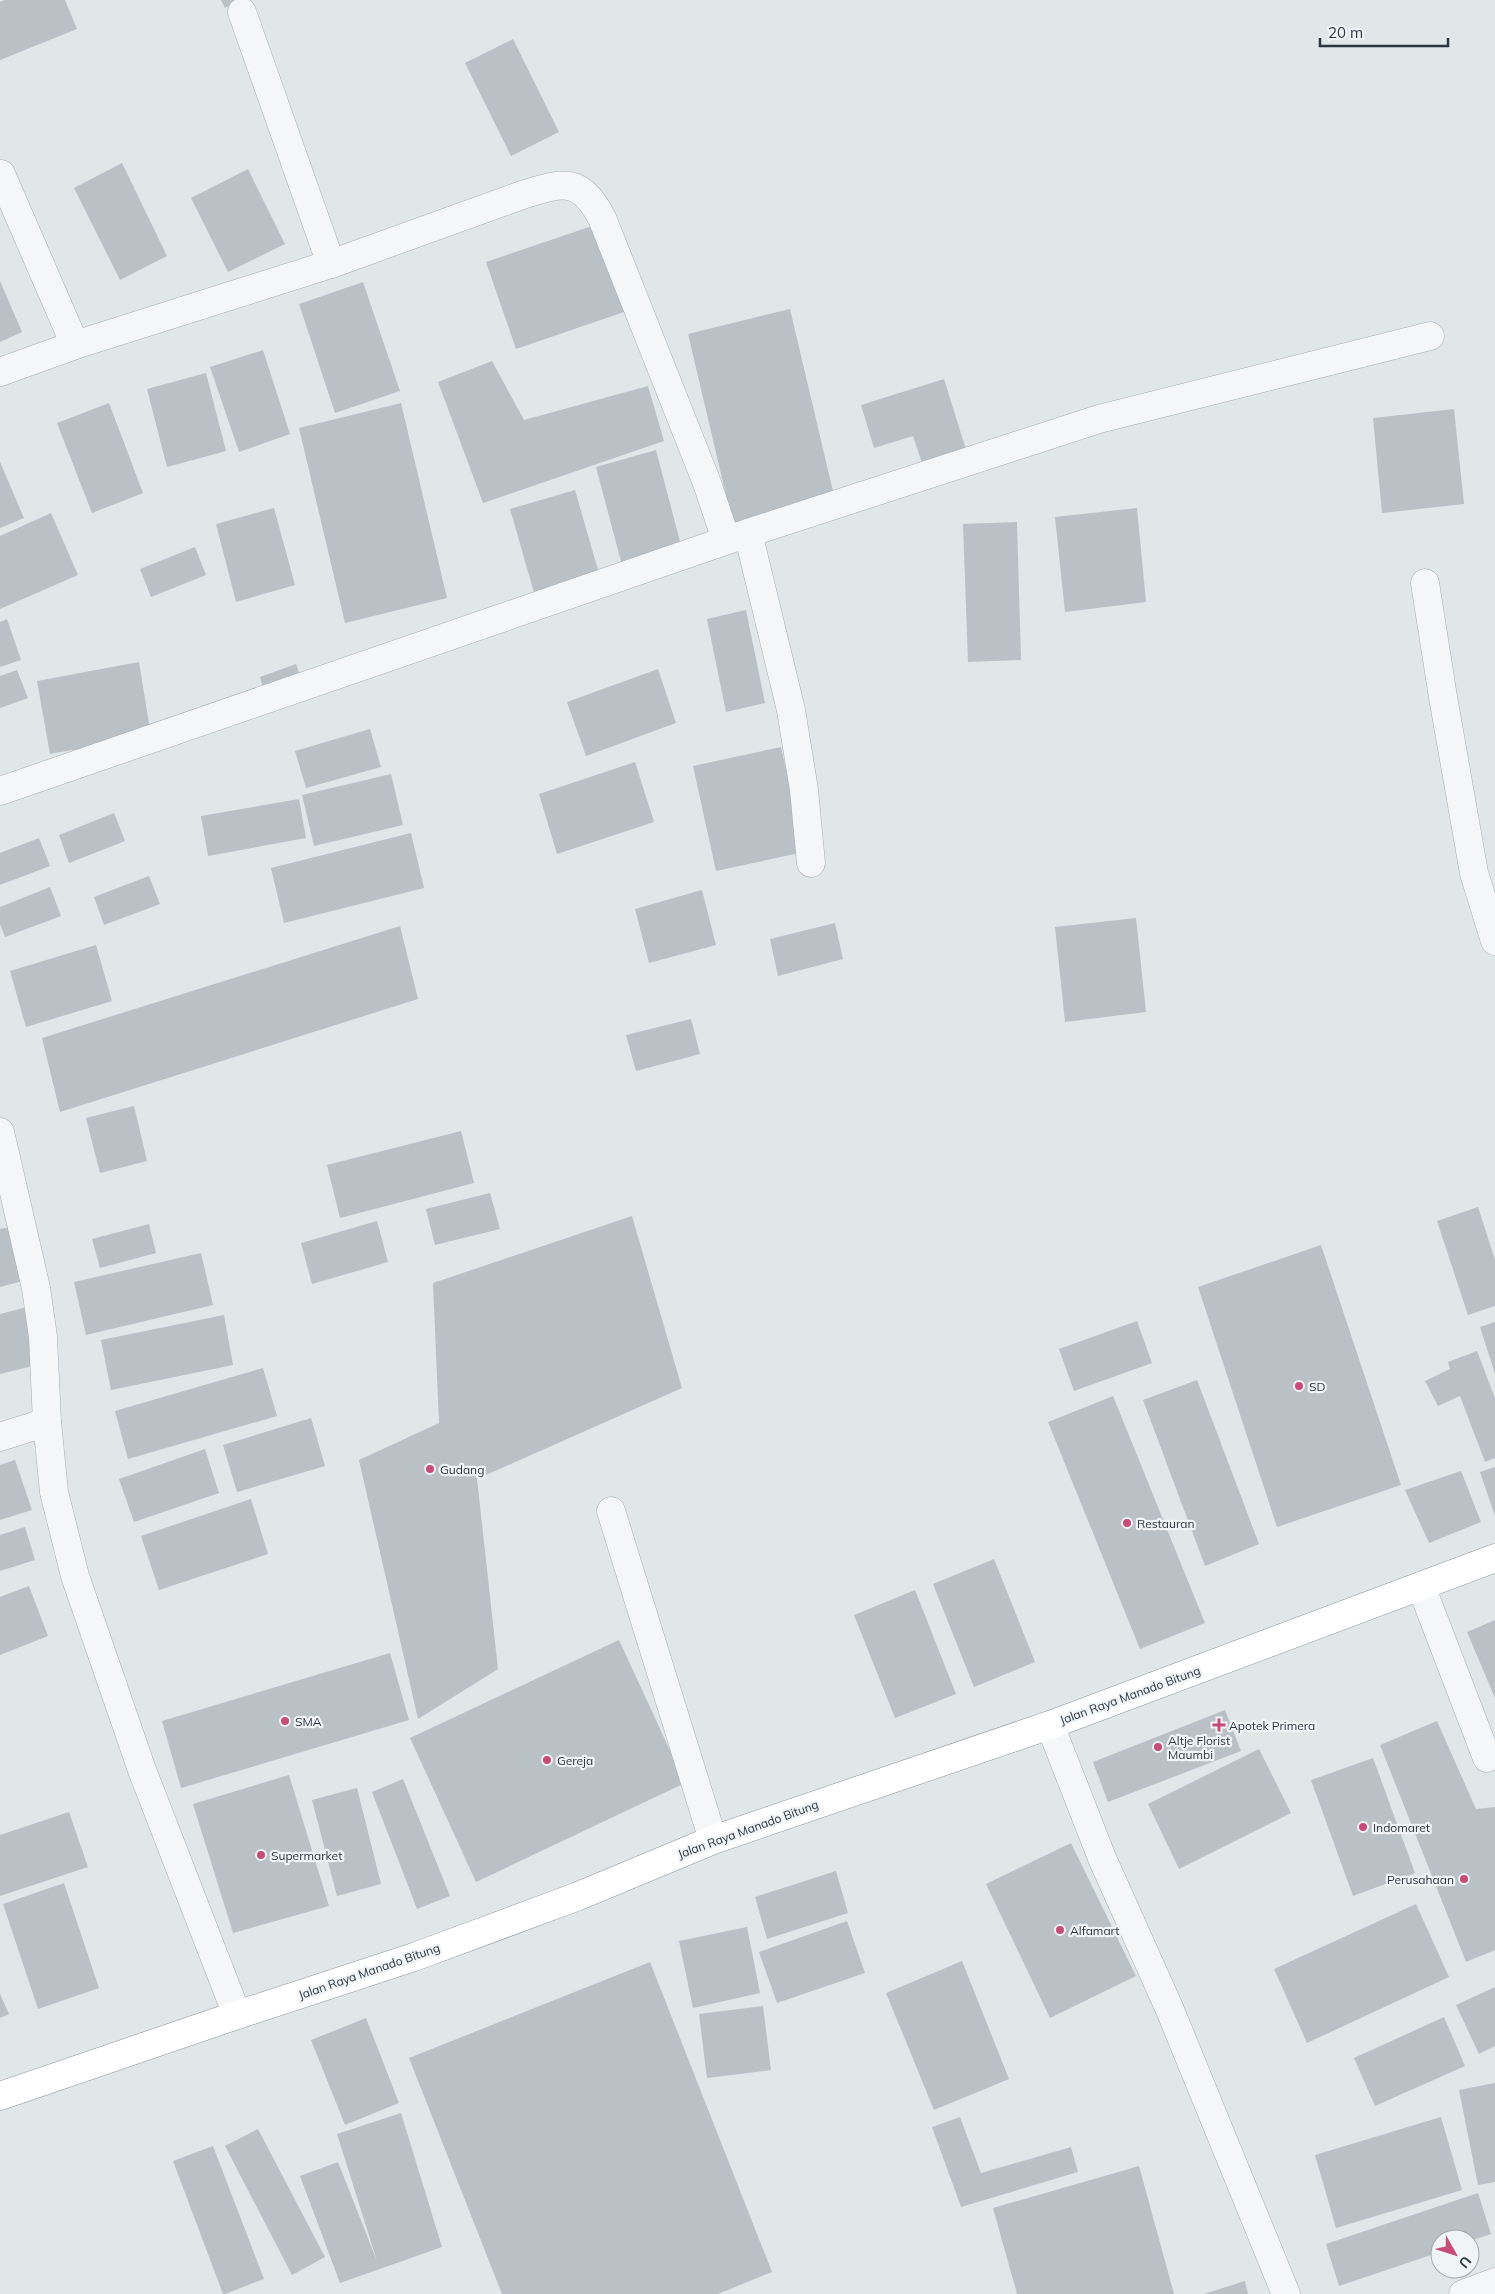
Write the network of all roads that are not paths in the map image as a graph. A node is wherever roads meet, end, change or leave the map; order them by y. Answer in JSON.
{"nodes":[{"id":1,"x":242,"y":12,"type":"dead end"},
{"id":2,"x":2,"y":174,"type":"dead end"},
{"id":3,"x":331,"y":264,"type":"junction"},
{"id":4,"x":1430,"y":336,"type":"dead end"},
{"id":5,"x":75,"y":345,"type":"junction"},
{"id":6,"x":0,"y":372,"type":"edge"},
{"id":7,"x":737,"y":537,"type":"junction"},
{"id":8,"x":1425,"y":583,"type":"dead end"},
{"id":9,"x":0,"y":791,"type":"edge"},
{"id":10,"x":811,"y":863,"type":"dead end"},
{"id":11,"x":1495,"y":941,"type":"edge"},
{"id":12,"x":0,"y":1132,"type":"edge"},
{"id":13,"x":47,"y":1422,"type":"junction"},
{"id":14,"x":0,"y":1438,"type":"edge"},
{"id":15,"x":611,"y":1511,"type":"dead end"},
{"id":16,"x":1495,"y":1558,"type":"edge"},
{"id":17,"x":1421,"y":1586,"type":"junction"},
{"id":18,"x":1050,"y":1725,"type":"junction"},
{"id":19,"x":1487,"y":1758,"type":"dead end"},
{"id":20,"x":713,"y":1840,"type":"junction"},
{"id":21,"x":238,"y":2015,"type":"junction"},
{"id":22,"x":0,"y":2096,"type":"edge"},
{"id":23,"x":1495,"y":2282,"type":"edge"},
{"id":24,"x":1286,"y":2294,"type":"edge"},
{"id":25,"x":1463,"y":2294,"type":"edge"}],
"edges":[{"from":1,"to":3,"type":"street"},
{"from":2,"to":5,"type":"street"},
{"from":3,"to":5,"type":"street"},
{"from":3,"to":7,"type":"street"},
{"from":4,"to":7,"type":"street"},
{"from":5,"to":6,"type":"street"},
{"from":7,"to":9,"type":"street"},
{"from":7,"to":10,"type":"street"},
{"from":8,"to":11,"type":"street"},
{"from":12,"to":13,"type":"street"},
{"from":13,"to":14,"type":"street"},
{"from":13,"to":21,"type":"street"},
{"from":15,"to":20,"type":"street"},
{"from":16,"to":17,"type":"highway","name":"Jalan Raya Manado Bitung"},
{"from":17,"to":18,"type":"highway","name":"Jalan Raya Manado Bitung"},
{"from":17,"to":19,"type":"street"},
{"from":18,"to":20,"type":"highway","name":"Jalan Raya Manado Bitung"},
{"from":18,"to":24,"type":"street"},
{"from":20,"to":21,"type":"highway","name":"Jalan Raya Manado Bitung"},
{"from":21,"to":22,"type":"highway","name":"Jalan Raya Manado Bitung"},
{"from":23,"to":25,"type":"street"}]}
